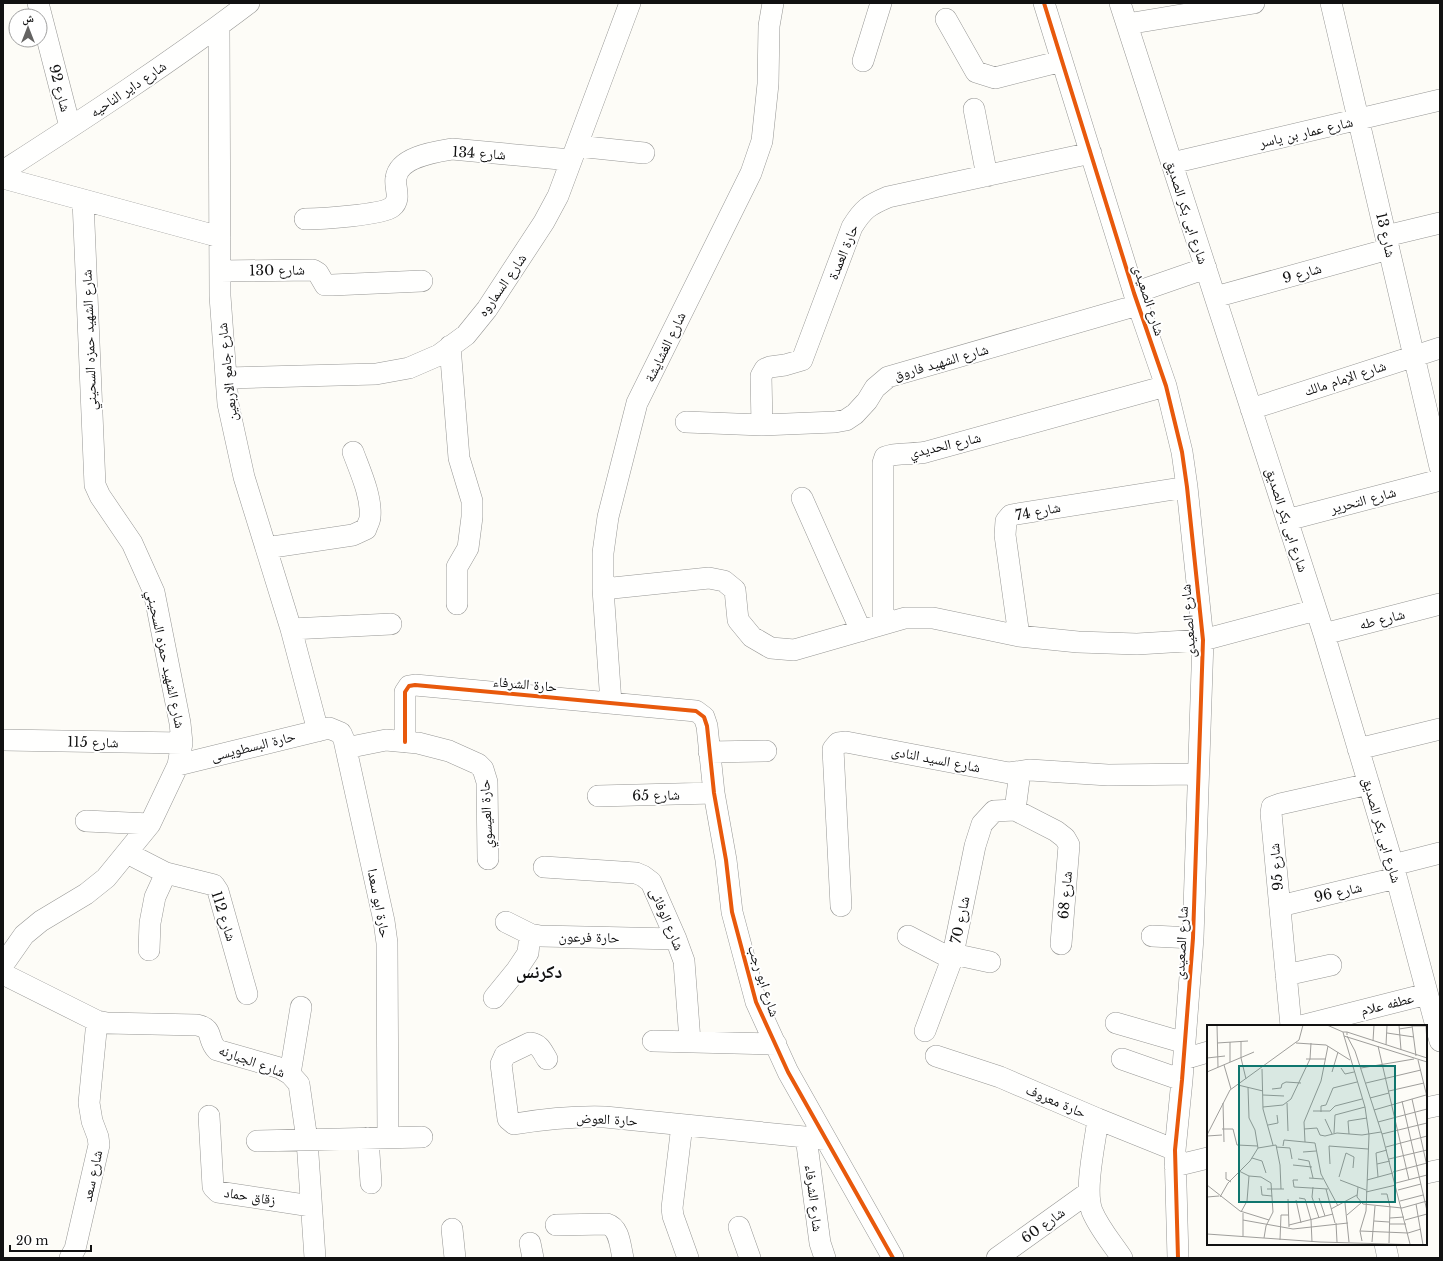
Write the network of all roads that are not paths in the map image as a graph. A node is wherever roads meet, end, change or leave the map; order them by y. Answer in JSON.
{"nodes":[{"id":1,"x":38,"y":3,"type":"edge"},
{"id":2,"x":249,"y":3,"type":"edge"},
{"id":3,"x":630,"y":3,"type":"edge"},
{"id":4,"x":773,"y":3,"type":"edge"},
{"id":5,"x":881,"y":3,"type":"edge"},
{"id":6,"x":1044,"y":3,"type":"edge"},
{"id":7,"x":1120,"y":3,"type":"edge"},
{"id":8,"x":1254,"y":3,"type":"edge"},
{"id":9,"x":1331,"y":3,"type":"edge"},
{"id":10,"x":946,"y":19,"type":"dead end"},
{"id":11,"x":1127,"y":24,"type":"junction"},
{"id":12,"x":219,"y":26,"type":"junction"},
{"id":13,"x":863,"y":61,"type":"dead end"},
{"id":14,"x":1062,"y":61,"type":"junction"},
{"id":15,"x":1440,"y":100,"type":"edge"},
{"id":16,"x":974,"y":109,"type":"dead end"},
{"id":17,"x":1359,"y":120,"type":"junction"},
{"id":18,"x":70,"y":127,"type":"junction"},
{"id":19,"x":574,"y":153,"type":"junction"},
{"id":20,"x":644,"y":153,"type":"dead end"},
{"id":21,"x":1091,"y":153,"type":"junction"},
{"id":22,"x":1172,"y":163,"type":"junction"},
{"id":23,"x":3,"y":171,"type":"edge"},
{"id":24,"x":987,"y":176,"type":"junction"},
{"id":25,"x":3,"y":178,"type":"edge"},
{"id":26,"x":83,"y":200,"type":"junction"},
{"id":27,"x":305,"y":219,"type":"dead end"},
{"id":28,"x":1440,"y":223,"type":"edge"},
{"id":29,"x":220,"y":237,"type":"junction"},
{"id":30,"x":1387,"y":242,"type":"junction"},
{"id":31,"x":1206,"y":268,"type":"junction"},
{"id":32,"x":220,"y":271,"type":"junction"},
{"id":33,"x":422,"y":281,"type":"dead end"},
{"id":34,"x":1215,"y":297,"type":"junction"},
{"id":35,"x":1136,"y":299,"type":"junction"},
{"id":36,"x":450,"y":346,"type":"junction"},
{"id":37,"x":1440,"y":348,"type":"edge"},
{"id":38,"x":1414,"y":356,"type":"junction"},
{"id":39,"x":226,"y":378,"type":"junction"},
{"id":40,"x":1166,"y":386,"type":"junction"},
{"id":41,"x":1251,"y":409,"type":"junction"},
{"id":42,"x":686,"y":422,"type":"dead end"},
{"id":43,"x":762,"y":425,"type":"junction"},
{"id":44,"x":353,"y":452,"type":"dead end"},
{"id":45,"x":1440,"y":467,"type":"edge"},
{"id":46,"x":1440,"y":480,"type":"edge"},
{"id":47,"x":1187,"y":487,"type":"junction"},
{"id":48,"x":802,"y":498,"type":"dead end"},
{"id":49,"x":1287,"y":520,"type":"junction"},
{"id":50,"x":266,"y":548,"type":"junction"},
{"id":51,"x":603,"y":589,"type":"junction"},
{"id":52,"x":457,"y":604,"type":"dead end"},
{"id":53,"x":1440,"y":604,"type":"edge"},
{"id":54,"x":1316,"y":610,"type":"junction"},
{"id":55,"x":391,"y":624,"type":"dead end"},
{"id":56,"x":883,"y":624,"type":"junction"},
{"id":57,"x":291,"y":629,"type":"junction"},
{"id":58,"x":861,"y":631,"type":"junction"},
{"id":59,"x":1324,"y":634,"type":"junction"},
{"id":60,"x":1019,"y":636,"type":"junction"},
{"id":61,"x":1203,"y":640,"type":"junction"},
{"id":62,"x":612,"y":703,"type":"junction"},
{"id":63,"x":696,"y":711,"type":"joint"},
{"id":64,"x":324,"y":729,"type":"junction"},
{"id":65,"x":1440,"y":729,"type":"edge"},
{"id":66,"x":3,"y":740,"type":"edge"},
{"id":67,"x":405,"y":742,"type":"junction"},
{"id":68,"x":182,"y":743,"type":"junction"},
{"id":69,"x":346,"y":748,"type":"junction"},
{"id":70,"x":1358,"y":749,"type":"junction"},
{"id":71,"x":766,"y":751,"type":"dead end"},
{"id":72,"x":709,"y":752,"type":"junction"},
{"id":73,"x":178,"y":765,"type":"junction"},
{"id":74,"x":1020,"y":772,"type":"junction"},
{"id":75,"x":1198,"y":774,"type":"junction"},
{"id":76,"x":1369,"y":784,"type":"junction"},
{"id":77,"x":714,"y":793,"type":"junction"},
{"id":78,"x":598,"y":796,"type":"dead end"},
{"id":79,"x":1015,"y":810,"type":"junction"},
{"id":80,"x":86,"y":821,"type":"dead end"},
{"id":81,"x":150,"y":824,"type":"junction"},
{"id":82,"x":127,"y":853,"type":"junction"},
{"id":83,"x":1440,"y":853,"type":"edge"},
{"id":84,"x":488,"y":859,"type":"dead end"},
{"id":85,"x":544,"y":867,"type":"dead end"},
{"id":86,"x":1394,"y":872,"type":"junction"},
{"id":87,"x":166,"y":873,"type":"junction"},
{"id":88,"x":841,"y":906,"type":"dead end"},
{"id":89,"x":1280,"y":906,"type":"junction"},
{"id":90,"x":506,"y":922,"type":"dead end"},
{"id":91,"x":530,"y":934,"type":"junction"},
{"id":92,"x":908,"y":936,"type":"dead end"},
{"id":93,"x":1152,"y":936,"type":"dead end"},
{"id":94,"x":1193,"y":938,"type":"junction"},
{"id":95,"x":676,"y":939,"type":"junction"},
{"id":96,"x":1060,"y":944,"type":"dead end"},
{"id":97,"x":149,"y":950,"type":"dead end"},
{"id":98,"x":953,"y":957,"type":"junction"},
{"id":99,"x":990,"y":962,"type":"dead end"},
{"id":100,"x":3,"y":965,"type":"edge"},
{"id":101,"x":1331,"y":965,"type":"dead end"},
{"id":102,"x":3,"y":974,"type":"edge"},
{"id":103,"x":1286,"y":975,"type":"junction"},
{"id":104,"x":1431,"y":985,"type":"edge"},
{"id":105,"x":247,"y":994,"type":"dead end"},
{"id":106,"x":494,"y":998,"type":"dead end"},
{"id":107,"x":301,"y":1007,"type":"dead end"},
{"id":108,"x":97,"y":1021,"type":"junction"},
{"id":109,"x":1116,"y":1023,"type":"dead end"},
{"id":110,"x":1291,"y":1025,"type":"edge"},
{"id":111,"x":1304,"y":1025,"type":"edge"},
{"id":112,"x":926,"y":1031,"type":"dead end"},
{"id":113,"x":653,"y":1040,"type":"dead end"},
{"id":114,"x":690,"y":1041,"type":"junction"},
{"id":115,"x":1440,"y":1041,"type":"edge"},
{"id":116,"x":776,"y":1044,"type":"junction"},
{"id":117,"x":1207,"y":1052,"type":"edge"},
{"id":118,"x":936,"y":1056,"type":"dead end"},
{"id":119,"x":547,"y":1058,"type":"dead end"},
{"id":120,"x":1122,"y":1059,"type":"dead end"},
{"id":121,"x":1184,"y":1061,"type":"junction"},
{"id":122,"x":290,"y":1074,"type":"junction"},
{"id":123,"x":1440,"y":1105,"type":"edge"},
{"id":124,"x":1427,"y":1108,"type":"edge"},
{"id":125,"x":209,"y":1116,"type":"dead end"},
{"id":126,"x":1098,"y":1119,"type":"junction"},
{"id":127,"x":682,"y":1125,"type":"junction"},
{"id":128,"x":378,"y":1138,"type":"junction"},
{"id":129,"x":422,"y":1138,"type":"dead end"},
{"id":130,"x":816,"y":1138,"type":"junction"},
{"id":131,"x":307,"y":1140,"type":"junction"},
{"id":132,"x":257,"y":1141,"type":"dead end"},
{"id":133,"x":1175,"y":1158,"type":"junction"},
{"id":134,"x":1207,"y":1158,"type":"edge"},
{"id":135,"x":1440,"y":1170,"type":"edge"},
{"id":136,"x":1427,"y":1174,"type":"edge"},
{"id":137,"x":371,"y":1183,"type":"dead end"},
{"id":138,"x":1089,"y":1192,"type":"junction"},
{"id":139,"x":311,"y":1206,"type":"junction"},
{"id":140,"x":556,"y":1225,"type":"dead end"},
{"id":141,"x":739,"y":1227,"type":"dead end"},
{"id":142,"x":452,"y":1229,"type":"dead end"},
{"id":143,"x":1385,"y":1245,"type":"edge"},
{"id":144,"x":70,"y":1258,"type":"edge"},
{"id":145,"x":315,"y":1258,"type":"edge"},
{"id":146,"x":455,"y":1258,"type":"edge"},
{"id":147,"x":623,"y":1258,"type":"edge"},
{"id":148,"x":688,"y":1258,"type":"edge"},
{"id":149,"x":750,"y":1258,"type":"edge"},
{"id":150,"x":825,"y":1258,"type":"edge"},
{"id":151,"x":893,"y":1258,"type":"edge"},
{"id":152,"x":997,"y":1258,"type":"edge"},
{"id":153,"x":1122,"y":1258,"type":"edge"},
{"id":154,"x":1178,"y":1258,"type":"edge"},
{"id":155,"x":1388,"y":1258,"type":"edge"}],
"edges":[{"from":1,"to":18,"type":"street","name":"شارع 92"},
{"from":2,"to":12,"type":"street","name":"شارع داير الناحيه"},
{"from":3,"to":19,"type":"street","name":"شارع السماروه"},
{"from":4,"to":51,"type":"street","name":"شارع الغشايشة"},
{"from":5,"to":13,"type":"street"},
{"from":6,"to":14,"type":"street","name":"شارع الصعيدى"},
{"from":7,"to":11,"type":"street","name":"شارع ابى بكر الصديق"},
{"from":8,"to":11,"type":"street"},
{"from":9,"to":17,"type":"street","name":"شارع 13"},
{"from":10,"to":14,"type":"street"},
{"from":11,"to":22,"type":"street","name":"شارع ابى بكر الصديق"},
{"from":12,"to":18,"type":"street","name":"شارع داير الناحيه"},
{"from":12,"to":29,"type":"street","name":"شارع جامع الاربعين"},
{"from":14,"to":21,"type":"street","name":"شارع الصعيدى"},
{"from":15,"to":17,"type":"street","name":"شارع عمار بن ياسر"},
{"from":16,"to":24,"type":"street"},
{"from":17,"to":22,"type":"street","name":"شارع عمار بن ياسر"},
{"from":17,"to":30,"type":"street","name":"شارع 13"},
{"from":18,"to":23,"type":"street","name":"شارع داير الناحيه"},
{"from":19,"to":20,"type":"street"},
{"from":19,"to":27,"type":"street","name":"شارع 134"},
{"from":19,"to":36,"type":"street","name":"شارع السماروه"},
{"from":21,"to":24,"type":"street","name":"حارة العمدة"},
{"from":21,"to":35,"type":"street","name":"شارع الصعيدى"},
{"from":22,"to":31,"type":"street","name":"شارع ابى بكر الصديق"},
{"from":24,"to":43,"type":"street","name":"حارة العمدة"},
{"from":25,"to":26,"type":"street"},
{"from":26,"to":29,"type":"street"},
{"from":26,"to":68,"type":"street","name":"شارع الشهيد حمزه السحيني"},
{"from":28,"to":30,"type":"street","name":"شارع 9"},
{"from":29,"to":32,"type":"street","name":"شارع جامع الاربعين"},
{"from":30,"to":34,"type":"street","name":"شارع 9"},
{"from":30,"to":38,"type":"street","name":"شارع 13"},
{"from":31,"to":34,"type":"street","name":"شارع ابى بكر الصديق"},
{"from":31,"to":35,"type":"street","name":"شارع الشهيد فاروق"},
{"from":32,"to":33,"type":"street","name":"شارع 130"},
{"from":32,"to":39,"type":"street","name":"شارع جامع الاربعين"},
{"from":34,"to":41,"type":"street","name":"شارع ابى بكر الصديق"},
{"from":35,"to":40,"type":"street","name":"شارع الصعيدى"},
{"from":35,"to":43,"type":"street","name":"شارع الشهيد فاروق"},
{"from":36,"to":39,"type":"street","name":"شارع السماروه"},
{"from":36,"to":52,"type":"street"},
{"from":37,"to":38,"type":"street","name":"شارع الإمام مالك"},
{"from":38,"to":41,"type":"street","name":"شارع الإمام مالك"},
{"from":38,"to":45,"type":"street","name":"شارع 13"},
{"from":39,"to":50,"type":"street","name":"شارع جامع الاربعين"},
{"from":40,"to":47,"type":"street","name":"شارع الصعيدى"},
{"from":40,"to":56,"type":"street","name":"شارع الحديدي"},
{"from":41,"to":49,"type":"street","name":"شارع ابى بكر الصديق"},
{"from":42,"to":43,"type":"street","name":"شارع الشهيد فاروق"},
{"from":44,"to":50,"type":"street"},
{"from":46,"to":49,"type":"street","name":"شارع التحرير"},
{"from":47,"to":60,"type":"street","name":"شارع 74"},
{"from":47,"to":61,"type":"street","name":"شارع الصعيدى"},
{"from":48,"to":58,"type":"street"},
{"from":49,"to":54,"type":"street","name":"شارع ابى بكر الصديق"},
{"from":50,"to":57,"type":"street","name":"شارع جامع الاربعين"},
{"from":51,"to":58,"type":"street"},
{"from":51,"to":62,"type":"street","name":"شارع الغشايشة"},
{"from":53,"to":59,"type":"street","name":"شارع طه"},
{"from":54,"to":59,"type":"street","name":"شارع ابى بكر الصديق"},
{"from":54,"to":61,"type":"street"},
{"from":55,"to":57,"type":"street"},
{"from":56,"to":58,"type":"street"},
{"from":56,"to":60,"type":"street"},
{"from":57,"to":64,"type":"street","name":"شارع جامع الاربعين"},
{"from":59,"to":70,"type":"street","name":"شارع ابى بكر الصديق"},
{"from":60,"to":61,"type":"street"},
{"from":61,"to":75,"type":"street","name":"شارع الصعيدى"},
{"from":62,"to":63,"type":"street","name":"حارة الشرفاء"},
{"from":62,"to":67,"type":"street","name":"حارة الشرفاء"},
{"from":63,"to":72,"type":"street","name":"شارع ابو رجب"},
{"from":64,"to":69,"type":"street","name":"حارة ابو سعدا"},
{"from":64,"to":73,"type":"street","name":"حارة البسطويسى"},
{"from":65,"to":70,"type":"street"},
{"from":66,"to":68,"type":"street","name":"شارع 115"},
{"from":67,"to":69,"type":"street","name":"حارة العيسوي"},
{"from":67,"to":84,"type":"street","name":"حارة العيسوي"},
{"from":68,"to":73,"type":"street","name":"شارع الشهيد حمزه السحيني"},
{"from":69,"to":128,"type":"street","name":"حارة ابو سعدا"},
{"from":70,"to":76,"type":"street","name":"شارع ابى بكر الصديق"},
{"from":71,"to":72,"type":"street"},
{"from":72,"to":77,"type":"street","name":"شارع ابو رجب"},
{"from":73,"to":81,"type":"street","name":"شارع الشهيد حمزه السحيني"},
{"from":74,"to":75,"type":"street","name":"شارع السيد النادى"},
{"from":74,"to":79,"type":"street"},
{"from":74,"to":88,"type":"street","name":"شارع السيد النادى"},
{"from":75,"to":94,"type":"street","name":"شارع الصعيدى"},
{"from":76,"to":86,"type":"street","name":"شارع ابى بكر الصديق"},
{"from":76,"to":89,"type":"street","name":"شارع 95"},
{"from":77,"to":78,"type":"street","name":"شارع 65"},
{"from":77,"to":116,"type":"street","name":"شارع ابو رجب"},
{"from":79,"to":96,"type":"street","name":"شارع 68"},
{"from":79,"to":98,"type":"street","name":"شارع 70"},
{"from":80,"to":81,"type":"street"},
{"from":81,"to":82,"type":"street","name":"شارع الشهيد حمزه السحيني"},
{"from":82,"to":87,"type":"street","name":"شارع 112"},
{"from":82,"to":100,"type":"street","name":"شارع الشهيد حمزه السحيني"},
{"from":83,"to":86,"type":"street","name":"شارع 96"},
{"from":85,"to":95,"type":"street","name":"شارع الوفائى"},
{"from":86,"to":89,"type":"street","name":"شارع 96"},
{"from":86,"to":104,"type":"street","name":"شارع ابى بكر الصديق"},
{"from":87,"to":97,"type":"street"},
{"from":87,"to":105,"type":"street","name":"شارع 112"},
{"from":89,"to":103,"type":"street","name":"شارع 95"},
{"from":90,"to":91,"type":"street","name":"حارة فرعون"},
{"from":91,"to":95,"type":"street","name":"حارة فرعون"},
{"from":91,"to":106,"type":"street"},
{"from":92,"to":98,"type":"street"},
{"from":93,"to":94,"type":"street"},
{"from":94,"to":121,"type":"street","name":"شارع الصعيدى"},
{"from":95,"to":114,"type":"street","name":"شارع الوفائى"},
{"from":98,"to":99,"type":"street"},
{"from":98,"to":112,"type":"street","name":"شارع 70"},
{"from":101,"to":103,"type":"street"},
{"from":102,"to":108,"type":"street","name":"شارع الجبارنه"},
{"from":103,"to":110,"type":"street","name":"شارع 95"},
{"from":104,"to":111,"type":"street","name":"عطفه علام"},
{"from":104,"to":115,"type":"street","name":"شارع ابى بكر الصديق"},
{"from":107,"to":122,"type":"street"},
{"from":108,"to":122,"type":"street","name":"شارع الجبارنه"},
{"from":108,"to":144,"type":"street","name":"شارع سعد"},
{"from":109,"to":121,"type":"street"},
{"from":113,"to":114,"type":"street"},
{"from":114,"to":116,"type":"street"},
{"from":116,"to":130,"type":"street","name":"شارع ابو رجب"},
{"from":117,"to":121,"type":"street"},
{"from":118,"to":126,"type":"street","name":"حارة معروف"},
{"from":119,"to":127,"type":"street","name":"حارة العوض"},
{"from":120,"to":121,"type":"street"},
{"from":121,"to":133,"type":"street","name":"شارع الصعيدى"},
{"from":122,"to":131,"type":"street","name":"شارع الجبارنه"},
{"from":123,"to":124,"type":"street"},
{"from":125,"to":139,"type":"street","name":"زقاق حماد"},
{"from":126,"to":133,"type":"street","name":"حارة معروف"},
{"from":126,"to":138,"type":"street"},
{"from":127,"to":130,"type":"street","name":"حارة العوض"},
{"from":127,"to":148,"type":"street"},
{"from":128,"to":129,"type":"street"},
{"from":128,"to":131,"type":"street"},
{"from":128,"to":137,"type":"street","name":"حارة ابو سعدا"},
{"from":130,"to":150,"type":"street","name":"شارع الشرفاء"},
{"from":130,"to":151,"type":"street","name":"شارع ابو رجب"},
{"from":131,"to":132,"type":"street"},
{"from":131,"to":139,"type":"street","name":"شارع الجبارنه"},
{"from":133,"to":134,"type":"street"},
{"from":133,"to":154,"type":"street","name":"شارع الصعيدى"},
{"from":135,"to":136,"type":"street"},
{"from":138,"to":152,"type":"street","name":"شارع 60"},
{"from":138,"to":153,"type":"street"},
{"from":139,"to":145,"type":"street","name":"شارع الجبارنه"},
{"from":140,"to":147,"type":"street"},
{"from":141,"to":149,"type":"street"},
{"from":142,"to":146,"type":"street"},
{"from":143,"to":155,"type":"street"}]}
